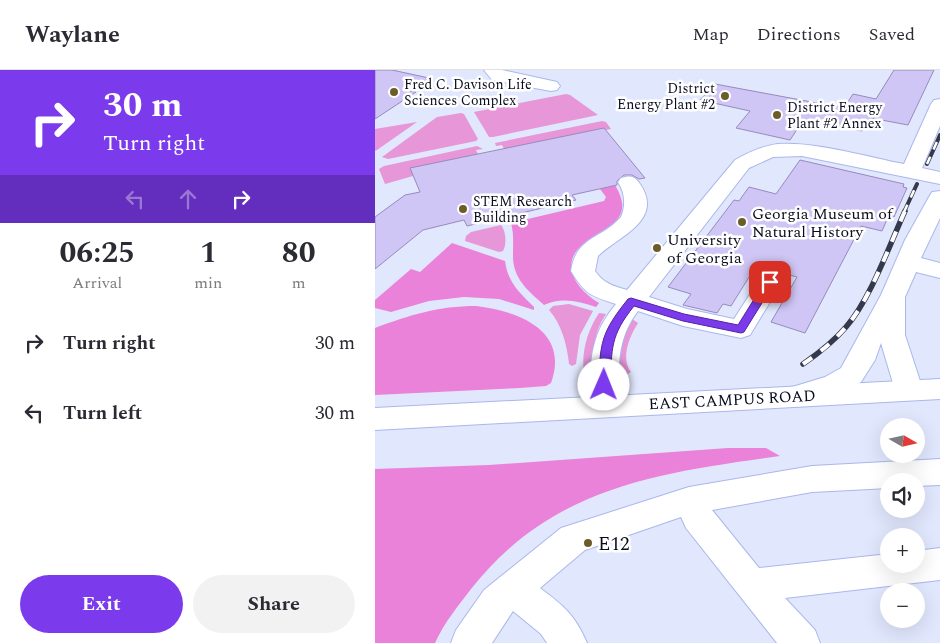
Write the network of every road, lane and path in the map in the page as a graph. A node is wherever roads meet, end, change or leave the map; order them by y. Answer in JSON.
{"nodes":[{"id":1,"x":492,"y":70,"type":"edge"},
{"id":2,"x":551,"y":86,"type":"dead end"},
{"id":3,"x":940,"y":104,"type":"edge"},
{"id":4,"x":910,"y":172,"type":"junction"},
{"id":5,"x":940,"y":178,"type":"edge"},
{"id":6,"x":628,"y":182,"type":"dead end"},
{"id":7,"x":940,"y":197,"type":"edge"},
{"id":8,"x":907,"y":262,"type":"junction"},
{"id":9,"x":940,"y":271,"type":"edge"},
{"id":10,"x":770,"y":282,"type":"dead end"},
{"id":11,"x":894,"y":295,"type":"junction"},
{"id":12,"x":631,"y":302,"type":"junction"},
{"id":13,"x":940,"y":389,"type":"edge"},
{"id":14,"x":909,"y":390,"type":"junction"},
{"id":15,"x":796,"y":396,"type":"junction"},
{"id":16,"x":604,"y":406,"type":"junction"},
{"id":17,"x":375,"y":418,"type":"edge"},
{"id":18,"x":940,"y":472,"type":"edge"},
{"id":19,"x":689,"y":501,"type":"junction"},
{"id":20,"x":940,"y":564,"type":"edge"},
{"id":21,"x":751,"y":585,"type":"junction"},
{"id":22,"x":513,"y":589,"type":"junction"},
{"id":23,"x":470,"y":643,"type":"edge"},
{"id":24,"x":568,"y":643,"type":"edge"},
{"id":25,"x":801,"y":643,"type":"edge"}],
"edges":[{"from":1,"to":2,"type":"street"},
{"from":3,"to":4,"type":"street"},
{"from":4,"to":5,"type":"street"},
{"from":4,"to":12,"type":"street"},
{"from":6,"to":12,"type":"street"},
{"from":7,"to":8,"type":"street"},
{"from":8,"to":9,"type":"street"},
{"from":8,"to":11,"type":"street"},
{"from":10,"to":12,"type":"street"},
{"from":11,"to":14,"type":"street"},
{"from":11,"to":15,"type":"street"},
{"from":12,"to":16,"type":"street"},
{"from":13,"to":14,"type":"street","name":"EAST CAMPUS ROAD"},
{"from":14,"to":15,"type":"street","name":"EAST CAMPUS ROAD"},
{"from":15,"to":16,"type":"street","name":"EAST CAMPUS ROAD"},
{"from":16,"to":17,"type":"street","name":"EAST CAMPUS ROAD"},
{"from":18,"to":19,"type":"street"},
{"from":19,"to":21,"type":"street"},
{"from":19,"to":22,"type":"street"},
{"from":20,"to":21,"type":"street"},
{"from":21,"to":25,"type":"street"},
{"from":22,"to":23,"type":"street"},
{"from":22,"to":24,"type":"street"}]}
